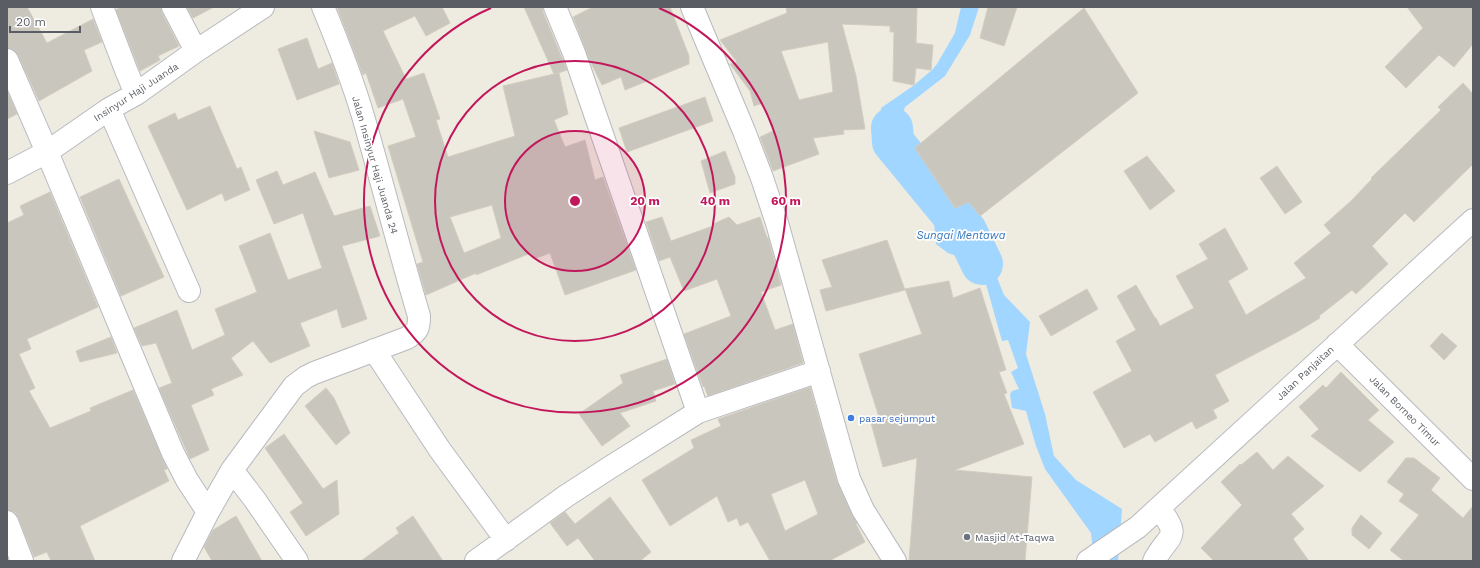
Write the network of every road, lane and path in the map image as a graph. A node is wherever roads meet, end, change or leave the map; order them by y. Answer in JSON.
{"nodes":[{"id":1,"x":102,"y":7,"type":"edge"},
{"id":2,"x":172,"y":7,"type":"edge"},
{"id":3,"x":263,"y":7,"type":"edge"},
{"id":4,"x":324,"y":7,"type":"edge"},
{"id":5,"x":555,"y":7,"type":"edge"},
{"id":6,"x":692,"y":7,"type":"edge"},
{"id":7,"x":196,"y":51,"type":"junction"},
{"id":8,"x":7,"y":60,"type":"edge"},
{"id":9,"x":136,"y":94,"type":"junction"},
{"id":10,"x":109,"y":109,"type":"junction"},
{"id":11,"x":47,"y":152,"type":"junction"},
{"id":12,"x":7,"y":173,"type":"edge"},
{"id":13,"x":1473,"y":220,"type":"edge"},
{"id":14,"x":189,"y":291,"type":"dead end"},
{"id":15,"x":1337,"y":344,"type":"junction"},
{"id":16,"x":374,"y":350,"type":"junction"},
{"id":17,"x":819,"y":371,"type":"junction"},
{"id":18,"x":698,"y":412,"type":"junction"},
{"id":19,"x":232,"y":470,"type":"junction"},
{"id":20,"x":1473,"y":479,"type":"edge"},
{"id":21,"x":1159,"y":508,"type":"junction"},
{"id":22,"x":208,"y":512,"type":"junction"},
{"id":23,"x":7,"y":522,"type":"edge"},
{"id":24,"x":506,"y":540,"type":"junction"},
{"id":25,"x":22,"y":561,"type":"edge"},
{"id":26,"x":183,"y":561,"type":"edge"},
{"id":27,"x":297,"y":561,"type":"edge"},
{"id":28,"x":476,"y":561,"type":"edge"},
{"id":29,"x":894,"y":561,"type":"edge"},
{"id":30,"x":1088,"y":561,"type":"edge"},
{"id":31,"x":1154,"y":561,"type":"edge"}],
"edges":[{"from":1,"to":9,"type":"street"},
{"from":2,"to":7,"type":"street"},
{"from":3,"to":7,"type":"street","name":"Insinyur Haji Juanda"},
{"from":4,"to":16,"type":"street","name":"Jalan Insinyur Haji Juanda 24"},
{"from":5,"to":18,"type":"street"},
{"from":6,"to":17,"type":"street"},
{"from":7,"to":9,"type":"street","name":"Insinyur Haji Juanda"},
{"from":8,"to":11,"type":"street"},
{"from":9,"to":10,"type":"street","name":"Insinyur Haji Juanda"},
{"from":10,"to":11,"type":"street","name":"Insinyur Haji Juanda"},
{"from":10,"to":14,"type":"street"},
{"from":11,"to":12,"type":"street","name":"Insinyur Haji Juanda"},
{"from":11,"to":22,"type":"street"},
{"from":13,"to":15,"type":"street","name":"Jalan Panjaitan"},
{"from":15,"to":20,"type":"street","name":"Jalan Borneo Timur"},
{"from":15,"to":21,"type":"street","name":"Jalan Panjaitan"},
{"from":16,"to":19,"type":"street"},
{"from":16,"to":24,"type":"street"},
{"from":17,"to":18,"type":"street"},
{"from":17,"to":29,"type":"street"},
{"from":18,"to":24,"type":"street"},
{"from":19,"to":22,"type":"street"},
{"from":19,"to":27,"type":"street"},
{"from":21,"to":30,"type":"street","name":"Jalan Panjaitan"},
{"from":21,"to":31,"type":"street"},
{"from":22,"to":26,"type":"street"},
{"from":23,"to":25,"type":"street"},
{"from":24,"to":28,"type":"street"}]}
